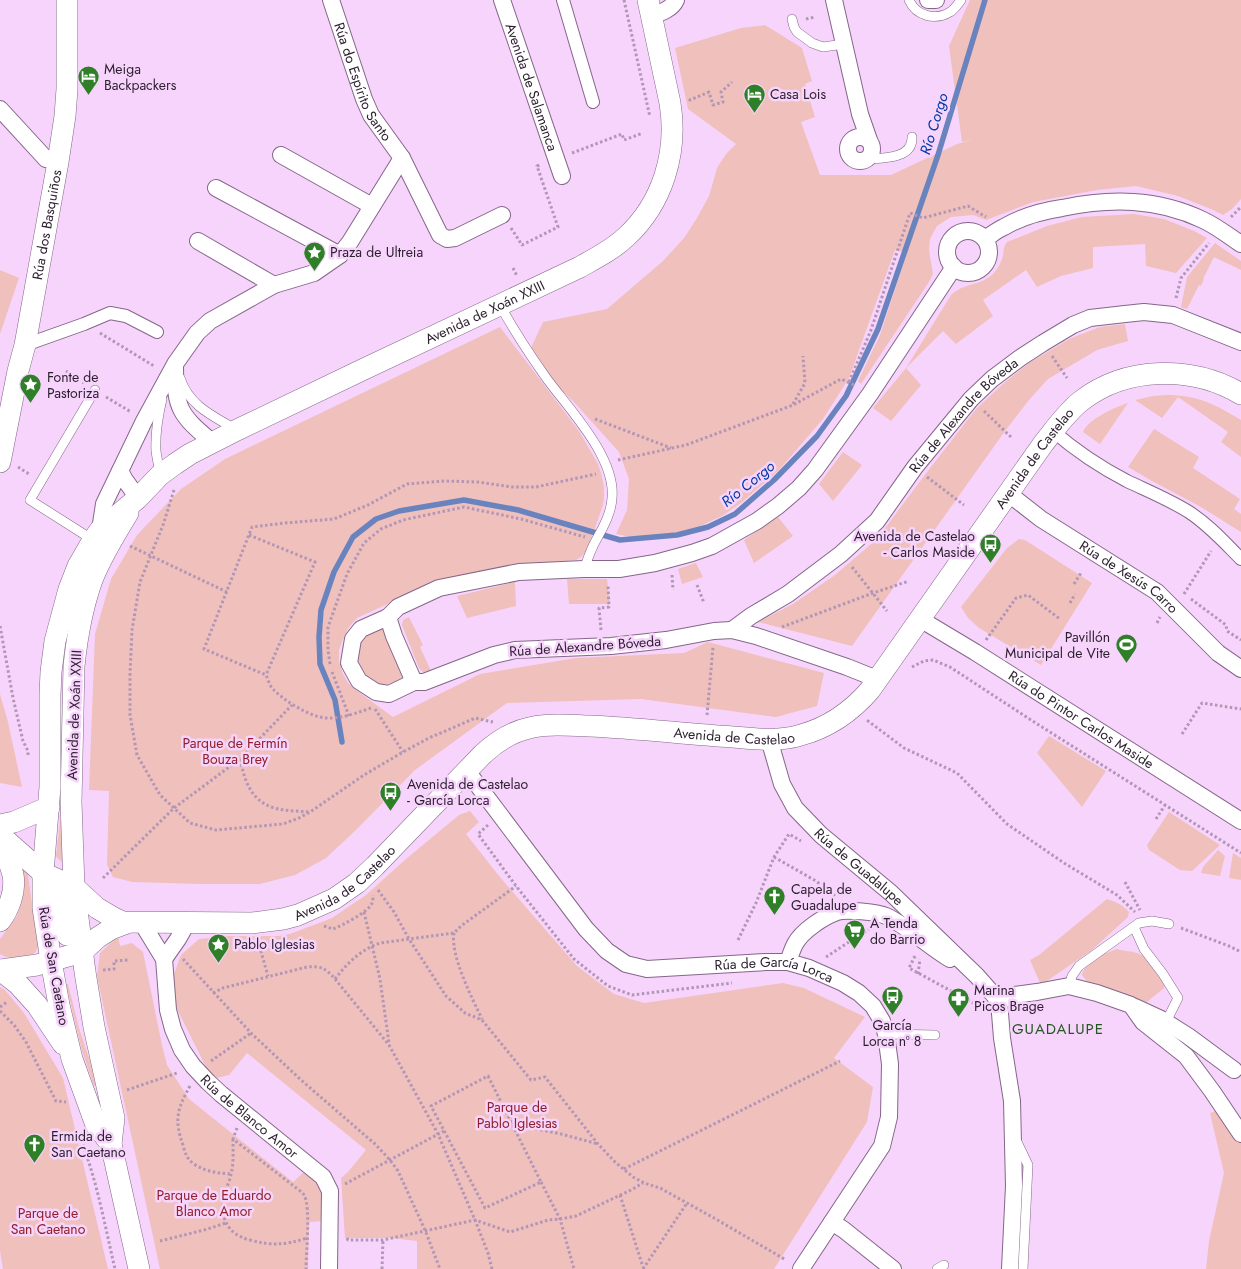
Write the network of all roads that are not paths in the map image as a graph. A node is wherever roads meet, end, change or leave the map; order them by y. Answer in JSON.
{"nodes":[{"id":1,"x":67,"y":0,"type":"edge"},
{"id":2,"x":331,"y":0,"type":"edge"},
{"id":3,"x":502,"y":0,"type":"edge"},
{"id":4,"x":562,"y":0,"type":"edge"},
{"id":5,"x":676,"y":0,"type":"edge"},
{"id":6,"x":834,"y":0,"type":"edge"},
{"id":7,"x":909,"y":0,"type":"edge"},
{"id":8,"x":928,"y":0,"type":"edge"},
{"id":9,"x":936,"y":0,"type":"edge"},
{"id":10,"x":961,"y":0,"type":"edge"},
{"id":11,"x":650,"y":8,"type":"edge"},
{"id":12,"x":792,"y":19,"type":"dead end"},
{"id":13,"x":844,"y":44,"type":"junction"},
{"id":14,"x":593,"y":102,"type":"dead end"},
{"id":15,"x":0,"y":109,"type":"edge"},
{"id":16,"x":912,"y":137,"type":"dead end"},
{"id":17,"x":281,"y":155,"type":"dead end"},
{"id":18,"x":402,"y":158,"type":"junction"},
{"id":19,"x":867,"y":159,"type":"joint"},
{"id":20,"x":58,"y":162,"type":"junction"},
{"id":21,"x":562,"y":176,"type":"dead end"},
{"id":22,"x":216,"y":188,"type":"dead end"},
{"id":23,"x":372,"y":206,"type":"junction"},
{"id":24,"x":502,"y":215,"type":"dead end"},
{"id":25,"x":985,"y":239,"type":"junction"},
{"id":26,"x":198,"y":242,"type":"dead end"},
{"id":27,"x":1241,"y":244,"type":"edge"},
{"id":28,"x":340,"y":255,"type":"junction"},
{"id":29,"x":954,"y":267,"type":"junction"},
{"id":30,"x":274,"y":285,"type":"junction"},
{"id":31,"x":500,"y":304,"type":"junction"},
{"id":32,"x":157,"y":332,"type":"dead end"},
{"id":33,"x":1241,"y":342,"type":"edge"},
{"id":34,"x":25,"y":346,"type":"junction"},
{"id":35,"x":178,"y":359,"type":"junction"},
{"id":36,"x":164,"y":384,"type":"junction"},
{"id":37,"x":95,"y":390,"type":"road end"},
{"id":38,"x":1241,"y":394,"type":"edge"},
{"id":39,"x":237,"y":430,"type":"junction"},
{"id":40,"x":1054,"y":431,"type":"junction"},
{"id":41,"x":212,"y":442,"type":"junction"},
{"id":42,"x":1,"y":451,"type":"edge"},
{"id":43,"x":120,"y":471,"type":"junction"},
{"id":44,"x":167,"y":482,"type":"junction"},
{"id":45,"x":1009,"y":494,"type":"junction"},
{"id":46,"x":138,"y":498,"type":"junction"},
{"id":47,"x":96,"y":535,"type":"junction"},
{"id":48,"x":1241,"y":559,"type":"edge"},
{"id":49,"x":584,"y":569,"type":"junction"},
{"id":50,"x":388,"y":617,"type":"junction"},
{"id":51,"x":920,"y":619,"type":"junction"},
{"id":52,"x":732,"y":630,"type":"junction"},
{"id":53,"x":1241,"y":669,"type":"edge"},
{"id":54,"x":878,"y":679,"type":"junction"},
{"id":55,"x":414,"y":682,"type":"junction"},
{"id":56,"x":769,"y":739,"type":"junction"},
{"id":57,"x":467,"y":771,"type":"junction"},
{"id":58,"x":49,"y":806,"type":"junction"},
{"id":59,"x":1241,"y":821,"type":"edge"},
{"id":60,"x":0,"y":825,"type":"edge"},
{"id":61,"x":0,"y":836,"type":"edge"},
{"id":62,"x":44,"y":873,"type":"junction"},
{"id":63,"x":74,"y":887,"type":"junction"},
{"id":64,"x":0,"y":921,"type":"edge"},
{"id":65,"x":134,"y":923,"type":"junction"},
{"id":66,"x":187,"y":923,"type":"junction"},
{"id":67,"x":1169,"y":924,"type":"road end"},
{"id":68,"x":1134,"y":927,"type":"junction"},
{"id":69,"x":68,"y":956,"type":"junction"},
{"id":70,"x":164,"y":959,"type":"junction"},
{"id":71,"x":788,"y":962,"type":"junction"},
{"id":72,"x":0,"y":970,"type":"edge"},
{"id":73,"x":977,"y":976,"type":"junction"},
{"id":74,"x":1069,"y":986,"type":"junction"},
{"id":75,"x":999,"y":1000,"type":"junction"},
{"id":76,"x":1131,"y":1005,"type":"junction"},
{"id":77,"x":1166,"y":1022,"type":"junction"},
{"id":78,"x":886,"y":1034,"type":"junction"},
{"id":79,"x":935,"y":1035,"type":"dead end"},
{"id":80,"x":72,"y":1059,"type":"junction"},
{"id":81,"x":1234,"y":1070,"type":"dead end"},
{"id":82,"x":1013,"y":1134,"type":"junction"},
{"id":83,"x":1241,"y":1134,"type":"edge"},
{"id":84,"x":111,"y":1144,"type":"junction"},
{"id":85,"x":832,"y":1222,"type":"junction"},
{"id":86,"x":139,"y":1269,"type":"edge"},
{"id":87,"x":329,"y":1269,"type":"edge"},
{"id":88,"x":801,"y":1269,"type":"edge"},
{"id":89,"x":892,"y":1269,"type":"edge"},
{"id":90,"x":1010,"y":1269,"type":"edge"},
{"id":91,"x":1023,"y":1269,"type":"edge"}],
"edges":[{"from":1,"to":20,"type":"street","name":"Rúa dos Basquiños"},
{"from":2,"to":18,"type":"street","name":"Rúa do Espírito Santo"},
{"from":3,"to":21,"type":"street","name":"Avenida de Salamanca"},
{"from":4,"to":14,"type":"street"},
{"from":5,"to":11,"type":"street","name":"Avenida de Xoán XXIII"},
{"from":6,"to":13,"type":"street"},
{"from":7,"to":10,"type":"lane"},
{"from":8,"to":9,"type":"street"},
{"from":11,"to":31,"type":"street","name":"Avenida de Xoán XXIII"},
{"from":12,"to":13,"type":"lane"},
{"from":13,"to":19,"type":"street"},
{"from":15,"to":20,"type":"street"},
{"from":16,"to":19,"type":"lane"},
{"from":17,"to":23,"type":"street"},
{"from":18,"to":23,"type":"street"},
{"from":18,"to":24,"type":"street"},
{"from":20,"to":34,"type":"street","name":"Rúa dos Basquiños"},
{"from":22,"to":28,"type":"street"},
{"from":23,"to":28,"type":"street"},
{"from":25,"to":27,"type":"street"},
{"from":25,"to":29,"type":"street"},
{"from":25,"to":29,"type":"street"},
{"from":26,"to":30,"type":"street"},
{"from":28,"to":30,"type":"street"},
{"from":29,"to":49,"type":"street","name":"Rúa de Alexandre Bóveda"},
{"from":30,"to":35,"type":"street"},
{"from":31,"to":39,"type":"street","name":"Avenida de Xoán XXIII"},
{"from":31,"to":49,"type":"lane"},
{"from":32,"to":34,"type":"street"},
{"from":33,"to":52,"type":"street","name":"Rúa de Alexandre Bóveda"},
{"from":34,"to":42,"type":"street","name":"Rúa dos Basquiños"},
{"from":35,"to":36,"type":"street"},
{"from":35,"to":39,"type":"lane"},
{"from":35,"to":41,"type":"street"},
{"from":36,"to":43,"type":"street"},
{"from":36,"to":44,"type":"lane"},
{"from":37,"to":47,"type":"lane"},
{"from":38,"to":40,"type":"street","name":"Avenida de Castelao"},
{"from":39,"to":41,"type":"street","name":"Avenida de Xoán XXIII"},
{"from":40,"to":45,"type":"street","name":"Avenida de Castelao"},
{"from":40,"to":48,"type":"street"},
{"from":41,"to":44,"type":"street","name":"Avenida de Xoán XXIII"},
{"from":43,"to":46,"type":"street"},
{"from":43,"to":47,"type":"street"},
{"from":44,"to":46,"type":"street","name":"Avenida de Xoán XXIII"},
{"from":45,"to":51,"type":"street","name":"Avenida de Castelao"},
{"from":45,"to":53,"type":"street","name":"Rúa de Xesús Carro"},
{"from":46,"to":47,"type":"street","name":"Avenida de Xoán XXIII"},
{"from":46,"to":63,"type":"street","name":"Avenida de Xoán XXIII"},
{"from":47,"to":58,"type":"street","name":"Avenida de Xoán XXIII"},
{"from":49,"to":50,"type":"street","name":"Rúa de Alexandre Bóveda"},
{"from":50,"to":55,"type":"street"},
{"from":50,"to":55,"type":"street","name":"Rúa de Alexandre Bóveda"},
{"from":51,"to":54,"type":"street","name":"Avenida de Castelao"},
{"from":51,"to":59,"type":"street","name":"Rúa do Pintor Carlos Maside"},
{"from":52,"to":54,"type":"street","name":"Rúa de Alexandre Bóveda"},
{"from":52,"to":55,"type":"street","name":"Rúa de Alexandre Bóveda"},
{"from":54,"to":56,"type":"street","name":"Avenida de Castelao"},
{"from":56,"to":57,"type":"street","name":"Avenida de Castelao"},
{"from":56,"to":73,"type":"street","name":"Rúa de Guadalupe"},
{"from":57,"to":66,"type":"street","name":"Avenida de Castelao"},
{"from":57,"to":71,"type":"street","name":"Rúa de García Lorca"},
{"from":58,"to":60,"type":"street"},
{"from":58,"to":62,"type":"street","name":"Avenida de Xoán XXIII"},
{"from":61,"to":62,"type":"street"},
{"from":61,"to":64,"type":"street"},
{"from":62,"to":63,"type":"street"},
{"from":62,"to":69,"type":"street","name":"Rúa de San Caetano"},
{"from":63,"to":65,"type":"street"},
{"from":63,"to":69,"type":"street","name":"Rúa de San Caetano"},
{"from":65,"to":66,"type":"street","name":"Avenida de Castelao"},
{"from":65,"to":69,"type":"street"},
{"from":65,"to":70,"type":"street","name":"Rúa de Blanco Amor"},
{"from":66,"to":70,"type":"street"},
{"from":67,"to":68,"type":"lane"},
{"from":68,"to":74,"type":"lane"},
{"from":68,"to":77,"type":"lane"},
{"from":69,"to":72,"type":"street"},
{"from":69,"to":80,"type":"street","name":"Rúa de San Caetano"},
{"from":69,"to":84,"type":"street","name":"Rúa de San Caetano"},
{"from":70,"to":87,"type":"street","name":"Rúa de Blanco Amor"},
{"from":71,"to":73,"type":"street","name":"Rúa de Guadalupe"},
{"from":71,"to":78,"type":"street","name":"Rúa de García Lorca"},
{"from":72,"to":80,"type":"street"},
{"from":73,"to":75,"type":"street","name":"Rúa de Guadalupe"},
{"from":74,"to":75,"type":"street"},
{"from":74,"to":76,"type":"street"},
{"from":75,"to":82,"type":"street"},
{"from":76,"to":77,"type":"street"},
{"from":76,"to":83,"type":"street"},
{"from":77,"to":81,"type":"street"},
{"from":78,"to":79,"type":"lane"},
{"from":78,"to":85,"type":"street","name":"Rúa de García Lorca"},
{"from":80,"to":84,"type":"street","name":"Rúa de San Caetano"},
{"from":82,"to":90,"type":"street"},
{"from":82,"to":91,"type":"lane"},
{"from":84,"to":86,"type":"street","name":"Rúa de San Caetano"},
{"from":85,"to":88,"type":"street","name":"Rúa de García Lorca"},
{"from":85,"to":89,"type":"street"}]}
